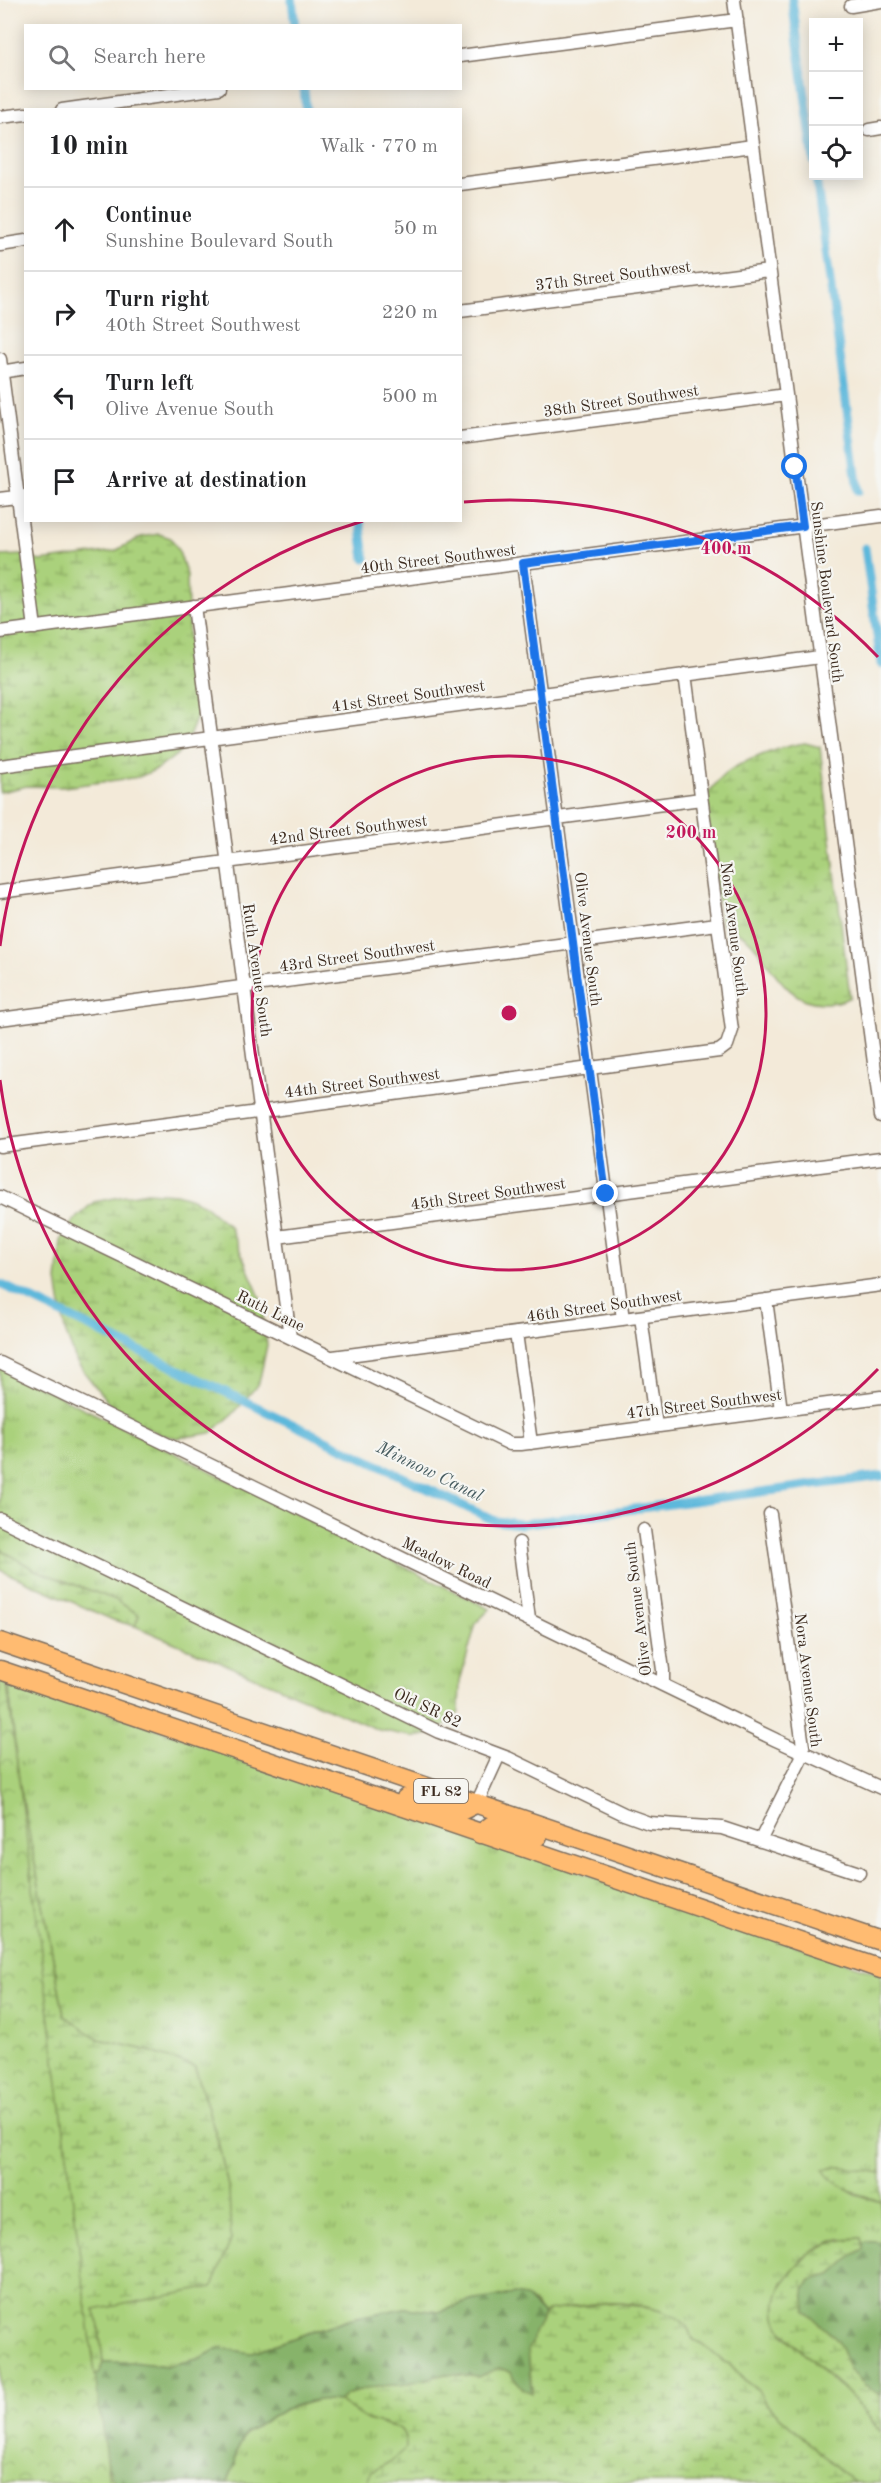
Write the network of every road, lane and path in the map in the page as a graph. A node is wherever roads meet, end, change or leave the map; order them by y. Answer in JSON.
{"nodes":[{"id":1,"x":734,"y":0,"type":"edge"},
{"id":2,"x":881,"y":1,"type":"edge"},
{"id":3,"x":851,"y":6,"type":"dead end"},
{"id":4,"x":737,"y":20,"type":"junction"},
{"id":5,"x":462,"y":56,"type":"edge"},
{"id":6,"x":205,"y":90,"type":"edge"},
{"id":7,"x":76,"y":108,"type":"edge"},
{"id":8,"x":24,"y":114,"type":"edge"},
{"id":9,"x":0,"y":117,"type":"edge"},
{"id":10,"x":753,"y":146,"type":"junction"},
{"id":11,"x":462,"y":184,"type":"edge"},
{"id":12,"x":24,"y":241,"type":"edge"},
{"id":13,"x":0,"y":245,"type":"edge"},
{"id":14,"x":769,"y":271,"type":"junction"},
{"id":15,"x":462,"y":311,"type":"edge"},
{"id":16,"x":1,"y":368,"type":"edge"},
{"id":17,"x":24,"y":368,"type":"edge"},
{"id":18,"x":786,"y":395,"type":"junction"},
{"id":19,"x":462,"y":438,"type":"edge"},
{"id":20,"x":22,"y":496,"type":"edge"},
{"id":21,"x":0,"y":499,"type":"edge"},
{"id":22,"x":24,"y":516,"type":"edge"},
{"id":23,"x":881,"y":516,"type":"edge"},
{"id":24,"x":25,"y":522,"type":"edge"},
{"id":25,"x":803,"y":526,"type":"junction"},
{"id":26,"x":523,"y":563,"type":"junction"},
{"id":27,"x":194,"y":606,"type":"junction"},
{"id":28,"x":35,"y":628,"type":"junction"},
{"id":29,"x":0,"y":632,"type":"edge"},
{"id":30,"x":820,"y":657,"type":"junction"},
{"id":31,"x":684,"y":674,"type":"junction"},
{"id":32,"x":541,"y":694,"type":"junction"},
{"id":33,"x":211,"y":738,"type":"junction"},
{"id":34,"x":0,"y":765,"type":"edge"},
{"id":35,"x":701,"y":799,"type":"junction"},
{"id":36,"x":557,"y":819,"type":"junction"},
{"id":37,"x":227,"y":862,"type":"junction"},
{"id":38,"x":0,"y":892,"type":"edge"},
{"id":39,"x":717,"y":924,"type":"junction"},
{"id":40,"x":574,"y":944,"type":"junction"},
{"id":41,"x":244,"y":987,"type":"junction"},
{"id":42,"x":0,"y":1019,"type":"edge"},
{"id":43,"x":727,"y":1045,"type":"joint"},
{"id":44,"x":590,"y":1069,"type":"junction"},
{"id":45,"x":260,"y":1112,"type":"junction"},
{"id":46,"x":881,"y":1116,"type":"edge"},
{"id":47,"x":0,"y":1146,"type":"edge"},
{"id":48,"x":881,"y":1158,"type":"edge"},
{"id":49,"x":606,"y":1194,"type":"junction"},
{"id":50,"x":0,"y":1197,"type":"edge"},
{"id":51,"x":277,"y":1237,"type":"junction"},
{"id":52,"x":881,"y":1285,"type":"edge"},
{"id":53,"x":766,"y":1300,"type":"junction"},
{"id":54,"x":641,"y":1317,"type":"junction"},
{"id":55,"x":623,"y":1319,"type":"junction"},
{"id":56,"x":516,"y":1333,"type":"junction"},
{"id":57,"x":290,"y":1337,"type":"junction"},
{"id":58,"x":332,"y":1358,"type":"junction"},
{"id":59,"x":0,"y":1363,"type":"edge"},
{"id":60,"x":881,"y":1397,"type":"edge"},
{"id":61,"x":781,"y":1410,"type":"junction"},
{"id":62,"x":656,"y":1426,"type":"junction"},
{"id":63,"x":531,"y":1443,"type":"junction"},
{"id":64,"x":770,"y":1514,"type":"dead end"},
{"id":65,"x":0,"y":1519,"type":"edge"},
{"id":66,"x":644,"y":1530,"type":"dead end"},
{"id":67,"x":519,"y":1543,"type":"dead end"},
{"id":68,"x":529,"y":1619,"type":"junction"},
{"id":69,"x":0,"y":1642,"type":"edge"},
{"id":70,"x":0,"y":1670,"type":"edge"},
{"id":71,"x":663,"y":1685,"type":"junction"},
{"id":72,"x":804,"y":1753,"type":"junction"},
{"id":73,"x":499,"y":1755,"type":"junction"},
{"id":74,"x":264,"y":1758,"type":"junction"},
{"id":75,"x":881,"y":1788,"type":"edge"},
{"id":76,"x":477,"y":1803,"type":"junction"},
{"id":77,"x":480,"y":1834,"type":"junction"},
{"id":78,"x":760,"y":1841,"type":"junction"},
{"id":79,"x":660,"y":1867,"type":"junction"},
{"id":80,"x":859,"y":1873,"type":"dead end"},
{"id":81,"x":881,"y":1941,"type":"edge"},
{"id":82,"x":881,"y":1969,"type":"edge"}],
"edges":[{"from":1,"to":4,"type":"street","name":"Sunshine Boulevard South"},
{"from":2,"to":3,"type":"street"},
{"from":4,"to":5,"type":"street"},
{"from":4,"to":10,"type":"street","name":"Sunshine Boulevard South"},
{"from":6,"to":7,"type":"street"},
{"from":8,"to":9,"type":"street"},
{"from":10,"to":11,"type":"street"},
{"from":10,"to":14,"type":"street","name":"Sunshine Boulevard South"},
{"from":12,"to":13,"type":"street"},
{"from":14,"to":15,"type":"street","name":"37th Street Southwest"},
{"from":14,"to":18,"type":"street","name":"Sunshine Boulevard South"},
{"from":16,"to":17,"type":"street"},
{"from":16,"to":20,"type":"street"},
{"from":18,"to":19,"type":"street","name":"38th Street Southwest"},
{"from":18,"to":25,"type":"street","name":"Sunshine Boulevard South"},
{"from":20,"to":21,"type":"street"},
{"from":20,"to":22,"type":"street"},
{"from":23,"to":25,"type":"street","name":"40th Street Southwest"},
{"from":24,"to":28,"type":"street"},
{"from":25,"to":26,"type":"street","name":"40th Street Southwest"},
{"from":25,"to":30,"type":"street","name":"Sunshine Boulevard South"},
{"from":26,"to":27,"type":"street","name":"40th Street Southwest"},
{"from":26,"to":32,"type":"street","name":"Olive Avenue South"},
{"from":27,"to":28,"type":"street","name":"40th Street Southwest"},
{"from":27,"to":33,"type":"street","name":"Ruth Avenue South"},
{"from":28,"to":29,"type":"street","name":"40th Street Southwest"},
{"from":30,"to":31,"type":"street","name":"41st Street Southwest"},
{"from":30,"to":46,"type":"street","name":"Sunshine Boulevard South"},
{"from":31,"to":32,"type":"street","name":"41st Street Southwest"},
{"from":31,"to":35,"type":"street","name":"Nora Avenue South"},
{"from":32,"to":33,"type":"street","name":"41st Street Southwest"},
{"from":32,"to":36,"type":"street","name":"Olive Avenue South"},
{"from":33,"to":34,"type":"street","name":"41st Street Southwest"},
{"from":33,"to":37,"type":"street","name":"Ruth Avenue South"},
{"from":35,"to":36,"type":"street","name":"42nd Street Southwest"},
{"from":35,"to":39,"type":"street","name":"Nora Avenue South"},
{"from":36,"to":37,"type":"street","name":"42nd Street Southwest"},
{"from":36,"to":40,"type":"street","name":"Olive Avenue South"},
{"from":37,"to":38,"type":"street","name":"42nd Street Southwest"},
{"from":37,"to":41,"type":"street","name":"Ruth Avenue South"},
{"from":39,"to":40,"type":"street","name":"43rd Street Southwest"},
{"from":39,"to":43,"type":"street","name":"Nora Avenue South"},
{"from":40,"to":41,"type":"street","name":"43rd Street Southwest"},
{"from":40,"to":44,"type":"street","name":"Olive Avenue South"},
{"from":41,"to":42,"type":"street","name":"43rd Street Southwest"},
{"from":41,"to":45,"type":"street","name":"Ruth Avenue South"},
{"from":43,"to":44,"type":"street","name":"44th Street Southwest"},
{"from":44,"to":45,"type":"street","name":"44th Street Southwest"},
{"from":44,"to":49,"type":"street","name":"Olive Avenue South"},
{"from":45,"to":47,"type":"street","name":"44th Street Southwest"},
{"from":45,"to":51,"type":"street","name":"Ruth Avenue South"},
{"from":48,"to":49,"type":"street","name":"45th Street Southwest"},
{"from":49,"to":51,"type":"street","name":"45th Street Southwest"},
{"from":49,"to":55,"type":"street","name":"Olive Avenue South"},
{"from":50,"to":57,"type":"street","name":"Ruth Lane"},
{"from":51,"to":57,"type":"street","name":"Ruth Avenue South"},
{"from":52,"to":53,"type":"street","name":"46th Street Southwest"},
{"from":53,"to":54,"type":"street","name":"46th Street Southwest"},
{"from":53,"to":61,"type":"street"},
{"from":54,"to":55,"type":"street","name":"46th Street Southwest"},
{"from":54,"to":62,"type":"street"},
{"from":55,"to":56,"type":"street","name":"46th Street Southwest"},
{"from":56,"to":58,"type":"street","name":"46th Street Southwest"},
{"from":56,"to":63,"type":"street"},
{"from":57,"to":58,"type":"street","name":"Ruth Lane"},
{"from":58,"to":63,"type":"street","name":"Ruth Lane"},
{"from":59,"to":68,"type":"street","name":"Meadow Road"},
{"from":60,"to":61,"type":"street","name":"47th Street Southwest"},
{"from":61,"to":62,"type":"street","name":"47th Street Southwest"},
{"from":62,"to":63,"type":"street","name":"47th Street Southwest"},
{"from":64,"to":72,"type":"street","name":"Nora Avenue South"},
{"from":65,"to":73,"type":"street","name":"Old SR 82"},
{"from":66,"to":71,"type":"street","name":"Olive Avenue South"},
{"from":67,"to":68,"type":"street"},
{"from":68,"to":71,"type":"street","name":"Meadow Road"},
{"from":69,"to":76,"type":"highway","number":"FL 82"},
{"from":70,"to":74,"type":"highway","number":"FL 82"},
{"from":71,"to":72,"type":"street","name":"Meadow Road"},
{"from":72,"to":75,"type":"street","name":"Meadow Road"},
{"from":72,"to":78,"type":"street","name":"Nora Avenue South"},
{"from":73,"to":76,"type":"street"},
{"from":73,"to":78,"type":"street","name":"Old SR 82"},
{"from":74,"to":76,"type":"highway"},
{"from":74,"to":77,"type":"highway","number":"FL 82"},
{"from":76,"to":79,"type":"highway","number":"FL 82"},
{"from":77,"to":79,"type":"highway"},
{"from":77,"to":82,"type":"highway","number":"FL 82"},
{"from":78,"to":80,"type":"street","name":"Old SR 82"},
{"from":79,"to":81,"type":"highway","number":"FL 82"}]}
